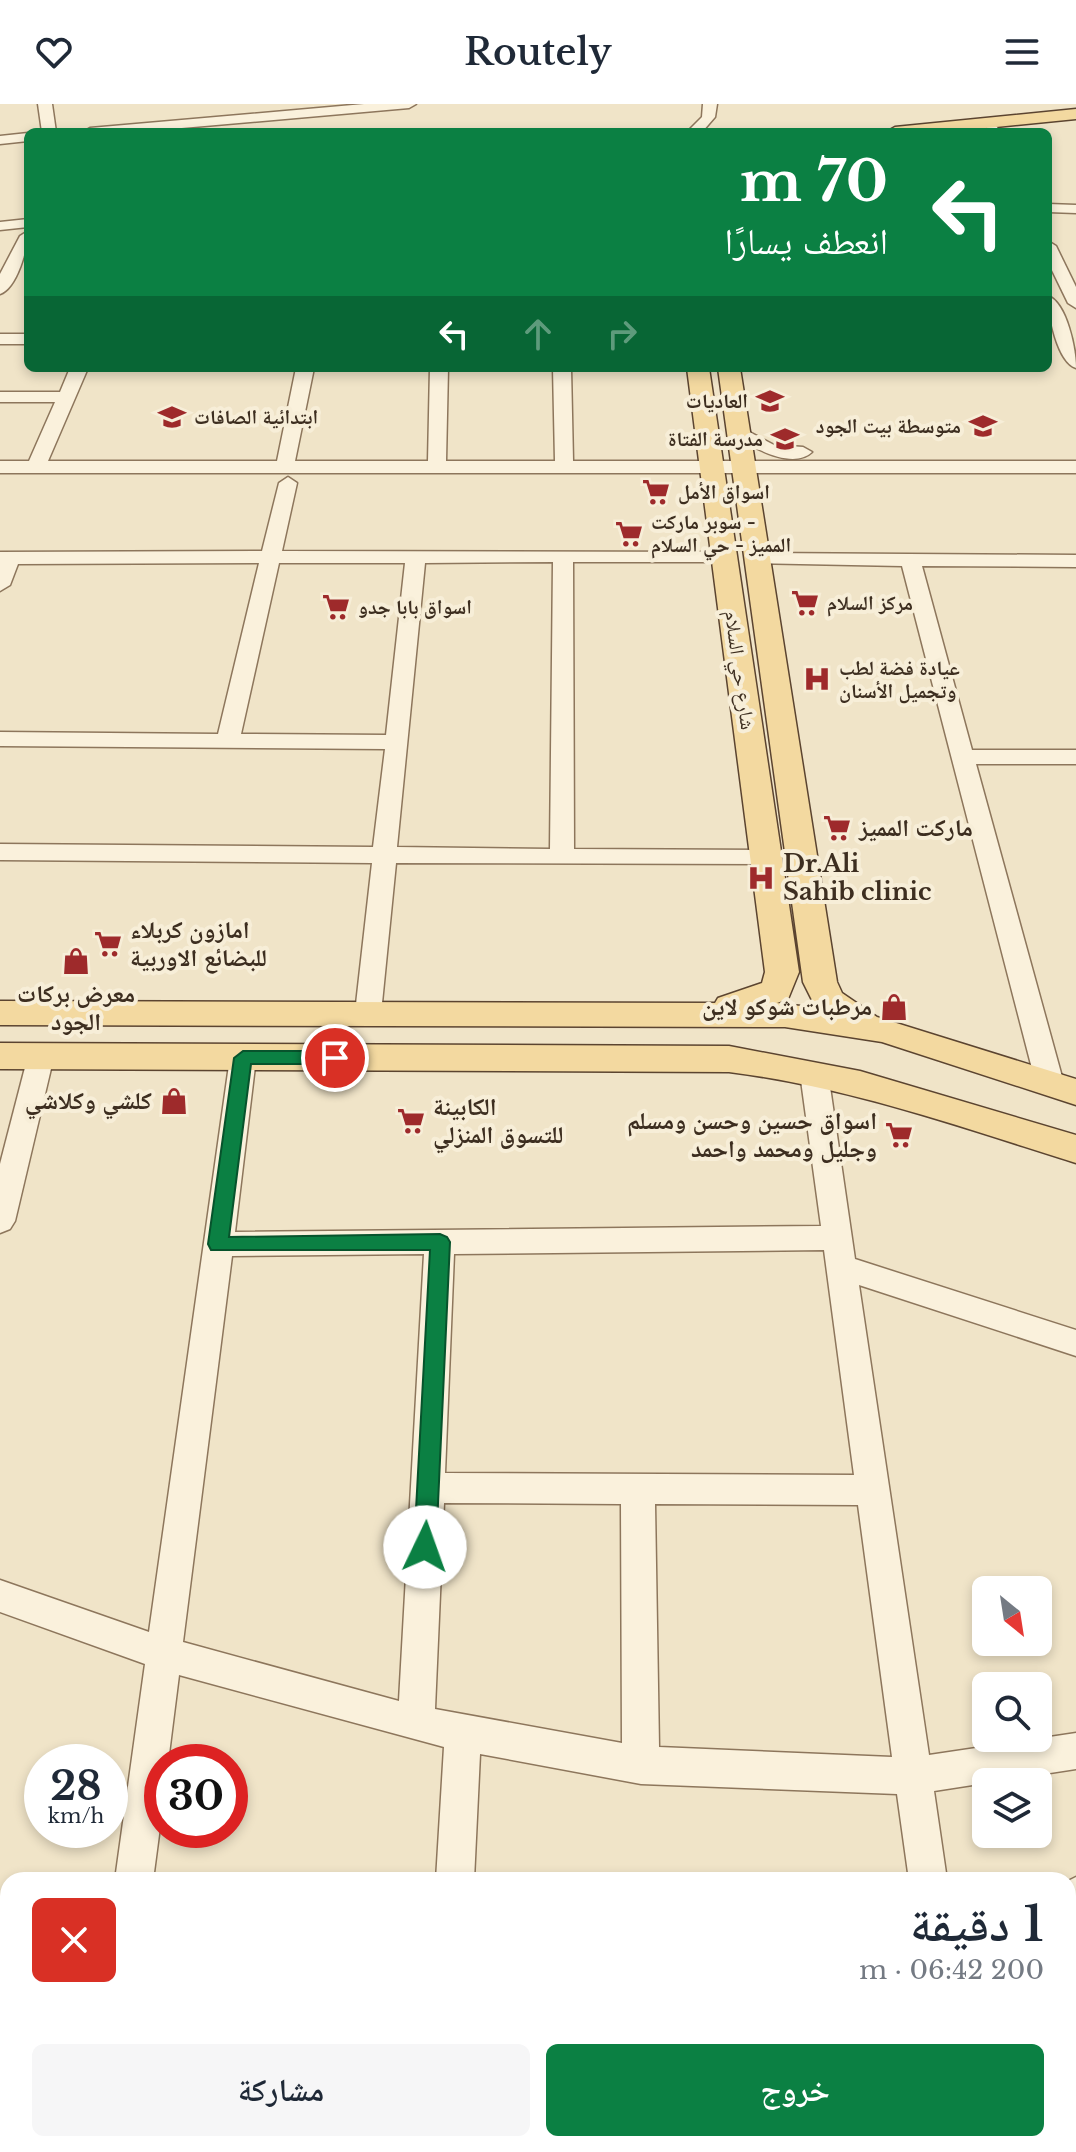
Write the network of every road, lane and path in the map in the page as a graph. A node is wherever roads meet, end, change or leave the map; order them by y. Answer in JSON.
{"nodes":[{"id":1,"x":45,"y":104,"type":"edge"},
{"id":2,"x":409,"y":104,"type":"edge"},
{"id":3,"x":710,"y":104,"type":"edge"},
{"id":4,"x":268,"y":110,"type":"edge"},
{"id":5,"x":1076,"y":114,"type":"edge"},
{"id":6,"x":1076,"y":122,"type":"edge"},
{"id":7,"x":48,"y":128,"type":"edge"},
{"id":8,"x":122,"y":128,"type":"edge"},
{"id":9,"x":699,"y":128,"type":"edge"},
{"id":10,"x":935,"y":128,"type":"edge"},
{"id":11,"x":1017,"y":128,"type":"edge"},
{"id":12,"x":24,"y":137,"type":"edge"},
{"id":13,"x":0,"y":140,"type":"edge"},
{"id":14,"x":1052,"y":208,"type":"edge"},
{"id":15,"x":1076,"y":209,"type":"edge"},
{"id":16,"x":24,"y":215,"type":"edge"},
{"id":17,"x":0,"y":217,"type":"edge"},
{"id":18,"x":24,"y":223,"type":"edge"},
{"id":19,"x":0,"y":226,"type":"edge"},
{"id":20,"x":24,"y":244,"type":"edge"},
{"id":21,"x":1052,"y":254,"type":"edge"},
{"id":22,"x":0,"y":289,"type":"edge"},
{"id":23,"x":1076,"y":303,"type":"edge"},
{"id":24,"x":1052,"y":309,"type":"edge"},
{"id":25,"x":0,"y":339,"type":"edge"},
{"id":26,"x":24,"y":339,"type":"edge"},
{"id":27,"x":1074,"y":354,"type":"edge"},
{"id":28,"x":77,"y":372,"type":"edge"},
{"id":29,"x":304,"y":372,"type":"edge"},
{"id":30,"x":439,"y":372,"type":"edge"},
{"id":31,"x":562,"y":372,"type":"edge"},
{"id":32,"x":698,"y":372,"type":"edge"},
{"id":33,"x":730,"y":372,"type":"edge"},
{"id":34,"x":0,"y":397,"type":"edge"},
{"id":35,"x":68,"y":397,"type":"junction"},
{"id":36,"x":738,"y":431,"type":"junction"},
{"id":37,"x":1076,"y":452,"type":"edge"},
{"id":38,"x":0,"y":467,"type":"edge"},
{"id":39,"x":36,"y":467,"type":"junction"},
{"id":40,"x":437,"y":467,"type":"junction"},
{"id":41,"x":564,"y":467,"type":"junction"},
{"id":42,"x":1076,"y":467,"type":"edge"},
{"id":43,"x":287,"y":475,"type":"junction"},
{"id":44,"x":701,"y":475,"type":"junction"},
{"id":45,"x":745,"y":475,"type":"junction"},
{"id":46,"x":776,"y":475,"type":"junction"},
{"id":47,"x":0,"y":482,"type":"edge"},
{"id":48,"x":1076,"y":484,"type":"edge"},
{"id":49,"x":718,"y":513,"type":"junction"},
{"id":50,"x":750,"y":514,"type":"junction"},
{"id":51,"x":724,"y":556,"type":"junction"},
{"id":52,"x":273,"y":557,"type":"junction"},
{"id":53,"x":416,"y":557,"type":"junction"},
{"id":54,"x":563,"y":557,"type":"junction"},
{"id":55,"x":5,"y":558,"type":"edge"},
{"id":56,"x":757,"y":559,"type":"junction"},
{"id":57,"x":910,"y":560,"type":"junction"},
{"id":58,"x":1074,"y":566,"type":"edge"},
{"id":59,"x":0,"y":585,"type":"edge"},
{"id":60,"x":0,"y":739,"type":"edge"},
{"id":61,"x":228,"y":740,"type":"junction"},
{"id":62,"x":397,"y":742,"type":"junction"},
{"id":63,"x":962,"y":757,"type":"junction"},
{"id":64,"x":1076,"y":757,"type":"edge"},
{"id":65,"x":0,"y":852,"type":"edge"},
{"id":66,"x":385,"y":855,"type":"junction"},
{"id":67,"x":562,"y":857,"type":"junction"},
{"id":68,"x":766,"y":858,"type":"junction"},
{"id":69,"x":774,"y":921,"type":"junction"},
{"id":70,"x":811,"y":923,"type":"junction"},
{"id":71,"x":0,"y":1013,"type":"edge"},
{"id":72,"x":157,"y":1013,"type":"junction"},
{"id":73,"x":239,"y":1013,"type":"junction"},
{"id":74,"x":368,"y":1013,"type":"junction"},
{"id":75,"x":677,"y":1013,"type":"junction"},
{"id":76,"x":884,"y":1030,"type":"junction"},
{"id":77,"x":0,"y":1056,"type":"edge"},
{"id":78,"x":41,"y":1056,"type":"junction"},
{"id":79,"x":140,"y":1057,"type":"junction"},
{"id":80,"x":235,"y":1058,"type":"junction"},
{"id":81,"x":814,"y":1073,"type":"junction"},
{"id":82,"x":1063,"y":1088,"type":"edge"},
{"id":83,"x":1076,"y":1149,"type":"edge"},
{"id":84,"x":0,"y":1221,"type":"edge"},
{"id":85,"x":440,"y":1242,"type":"junction"},
{"id":86,"x":218,"y":1244,"type":"junction"},
{"id":87,"x":839,"y":1252,"type":"junction"},
{"id":88,"x":1076,"y":1343,"type":"edge"},
{"id":89,"x":428,"y":1488,"type":"junction"},
{"id":90,"x":638,"y":1489,"type":"junction"},
{"id":91,"x":872,"y":1490,"type":"junction"},
{"id":92,"x":0,"y":1596,"type":"edge"},
{"id":93,"x":164,"y":1654,"type":"junction"},
{"id":94,"x":416,"y":1724,"type":"junction"},
{"id":95,"x":463,"y":1732,"type":"junction"},
{"id":96,"x":1076,"y":1751,"type":"edge"},
{"id":97,"x":641,"y":1765,"type":"junction"},
{"id":98,"x":912,"y":1776,"type":"junction"},
{"id":99,"x":135,"y":1872,"type":"edge"},
{"id":100,"x":455,"y":1872,"type":"edge"},
{"id":101,"x":927,"y":1872,"type":"edge"}],
"edges":[{"from":1,"to":7,"type":"street"},
{"from":2,"to":4,"type":"street"},
{"from":3,"to":9,"type":"street"},
{"from":4,"to":8,"type":"street"},
{"from":5,"to":10,"type":"main road"},
{"from":6,"to":11,"type":"main road"},
{"from":12,"to":13,"type":"street"},
{"from":14,"to":15,"type":"street"},
{"from":16,"to":17,"type":"street"},
{"from":18,"to":19,"type":"street"},
{"from":20,"to":22,"type":"street"},
{"from":21,"to":23,"type":"street"},
{"from":24,"to":27,"type":"street"},
{"from":25,"to":26,"type":"street"},
{"from":28,"to":35,"type":"street"},
{"from":29,"to":43,"type":"street"},
{"from":30,"to":40,"type":"street"},
{"from":31,"to":41,"type":"street"},
{"from":32,"to":44,"type":"main road","name":"شارع حي السلام"},
{"from":33,"to":36,"type":"main road"},
{"from":34,"to":35,"type":"street"},
{"from":35,"to":39,"type":"street"},
{"from":36,"to":37,"type":"street"},
{"from":36,"to":45,"type":"main road"},
{"from":38,"to":39,"type":"street"},
{"from":39,"to":43,"type":"street"},
{"from":40,"to":41,"type":"street"},
{"from":40,"to":43,"type":"street"},
{"from":41,"to":44,"type":"street"},
{"from":42,"to":46,"type":"street"},
{"from":43,"to":44,"type":"street"},
{"from":43,"to":47,"type":"street"},
{"from":43,"to":52,"type":"street"},
{"from":44,"to":45,"type":"street"},
{"from":44,"to":49,"type":"main road","name":"شارع حي السلام"},
{"from":45,"to":46,"type":"street"},
{"from":45,"to":50,"type":"main road"},
{"from":46,"to":48,"type":"street"},
{"from":49,"to":50,"type":"main road"},
{"from":49,"to":51,"type":"main road","name":"شارع حي السلام"},
{"from":50,"to":56,"type":"main road"},
{"from":51,"to":54,"type":"street"},
{"from":51,"to":68,"type":"main road","name":"شارع حي السلام"},
{"from":52,"to":53,"type":"street"},
{"from":52,"to":55,"type":"street"},
{"from":52,"to":61,"type":"street"},
{"from":53,"to":54,"type":"street"},
{"from":53,"to":62,"type":"street"},
{"from":54,"to":67,"type":"street"},
{"from":55,"to":59,"type":"street"},
{"from":56,"to":57,"type":"street"},
{"from":56,"to":70,"type":"main road"},
{"from":57,"to":58,"type":"street"},
{"from":57,"to":63,"type":"street"},
{"from":60,"to":61,"type":"street"},
{"from":61,"to":62,"type":"street"},
{"from":62,"to":66,"type":"street"},
{"from":63,"to":64,"type":"street"},
{"from":63,"to":82,"type":"street"},
{"from":65,"to":66,"type":"street"},
{"from":66,"to":67,"type":"street"},
{"from":66,"to":74,"type":"street"},
{"from":67,"to":68,"type":"street"},
{"from":68,"to":69,"type":"main road","name":"شارع حي السلام"},
{"from":69,"to":70,"type":"main road"},
{"from":69,"to":75,"type":"main road","name":"شارع حي السلام"},
{"from":70,"to":76,"type":"main road"},
{"from":71,"to":72,"type":"main road"},
{"from":72,"to":73,"type":"main road"},
{"from":72,"to":79,"type":"main road"},
{"from":73,"to":74,"type":"main road"},
{"from":73,"to":80,"type":"main road"},
{"from":74,"to":75,"type":"main road"},
{"from":75,"to":76,"type":"main road"},
{"from":76,"to":82,"type":"main road"},
{"from":77,"to":78,"type":"main road"},
{"from":78,"to":79,"type":"main road"},
{"from":78,"to":84,"type":"street"},
{"from":79,"to":80,"type":"main road"},
{"from":80,"to":81,"type":"main road"},
{"from":80,"to":86,"type":"street"},
{"from":81,"to":83,"type":"main road"},
{"from":81,"to":87,"type":"street"},
{"from":85,"to":86,"type":"street"},
{"from":85,"to":87,"type":"street"},
{"from":85,"to":89,"type":"street"},
{"from":86,"to":93,"type":"street"},
{"from":87,"to":88,"type":"street"},
{"from":87,"to":91,"type":"street"},
{"from":89,"to":90,"type":"street"},
{"from":89,"to":94,"type":"street"},
{"from":90,"to":91,"type":"street"},
{"from":90,"to":97,"type":"street"},
{"from":91,"to":98,"type":"street"},
{"from":92,"to":93,"type":"street"},
{"from":93,"to":94,"type":"street"},
{"from":93,"to":99,"type":"street"},
{"from":94,"to":95,"type":"street"},
{"from":95,"to":97,"type":"street"},
{"from":95,"to":100,"type":"street"},
{"from":96,"to":98,"type":"street"},
{"from":97,"to":98,"type":"street"},
{"from":98,"to":101,"type":"street"}]}
